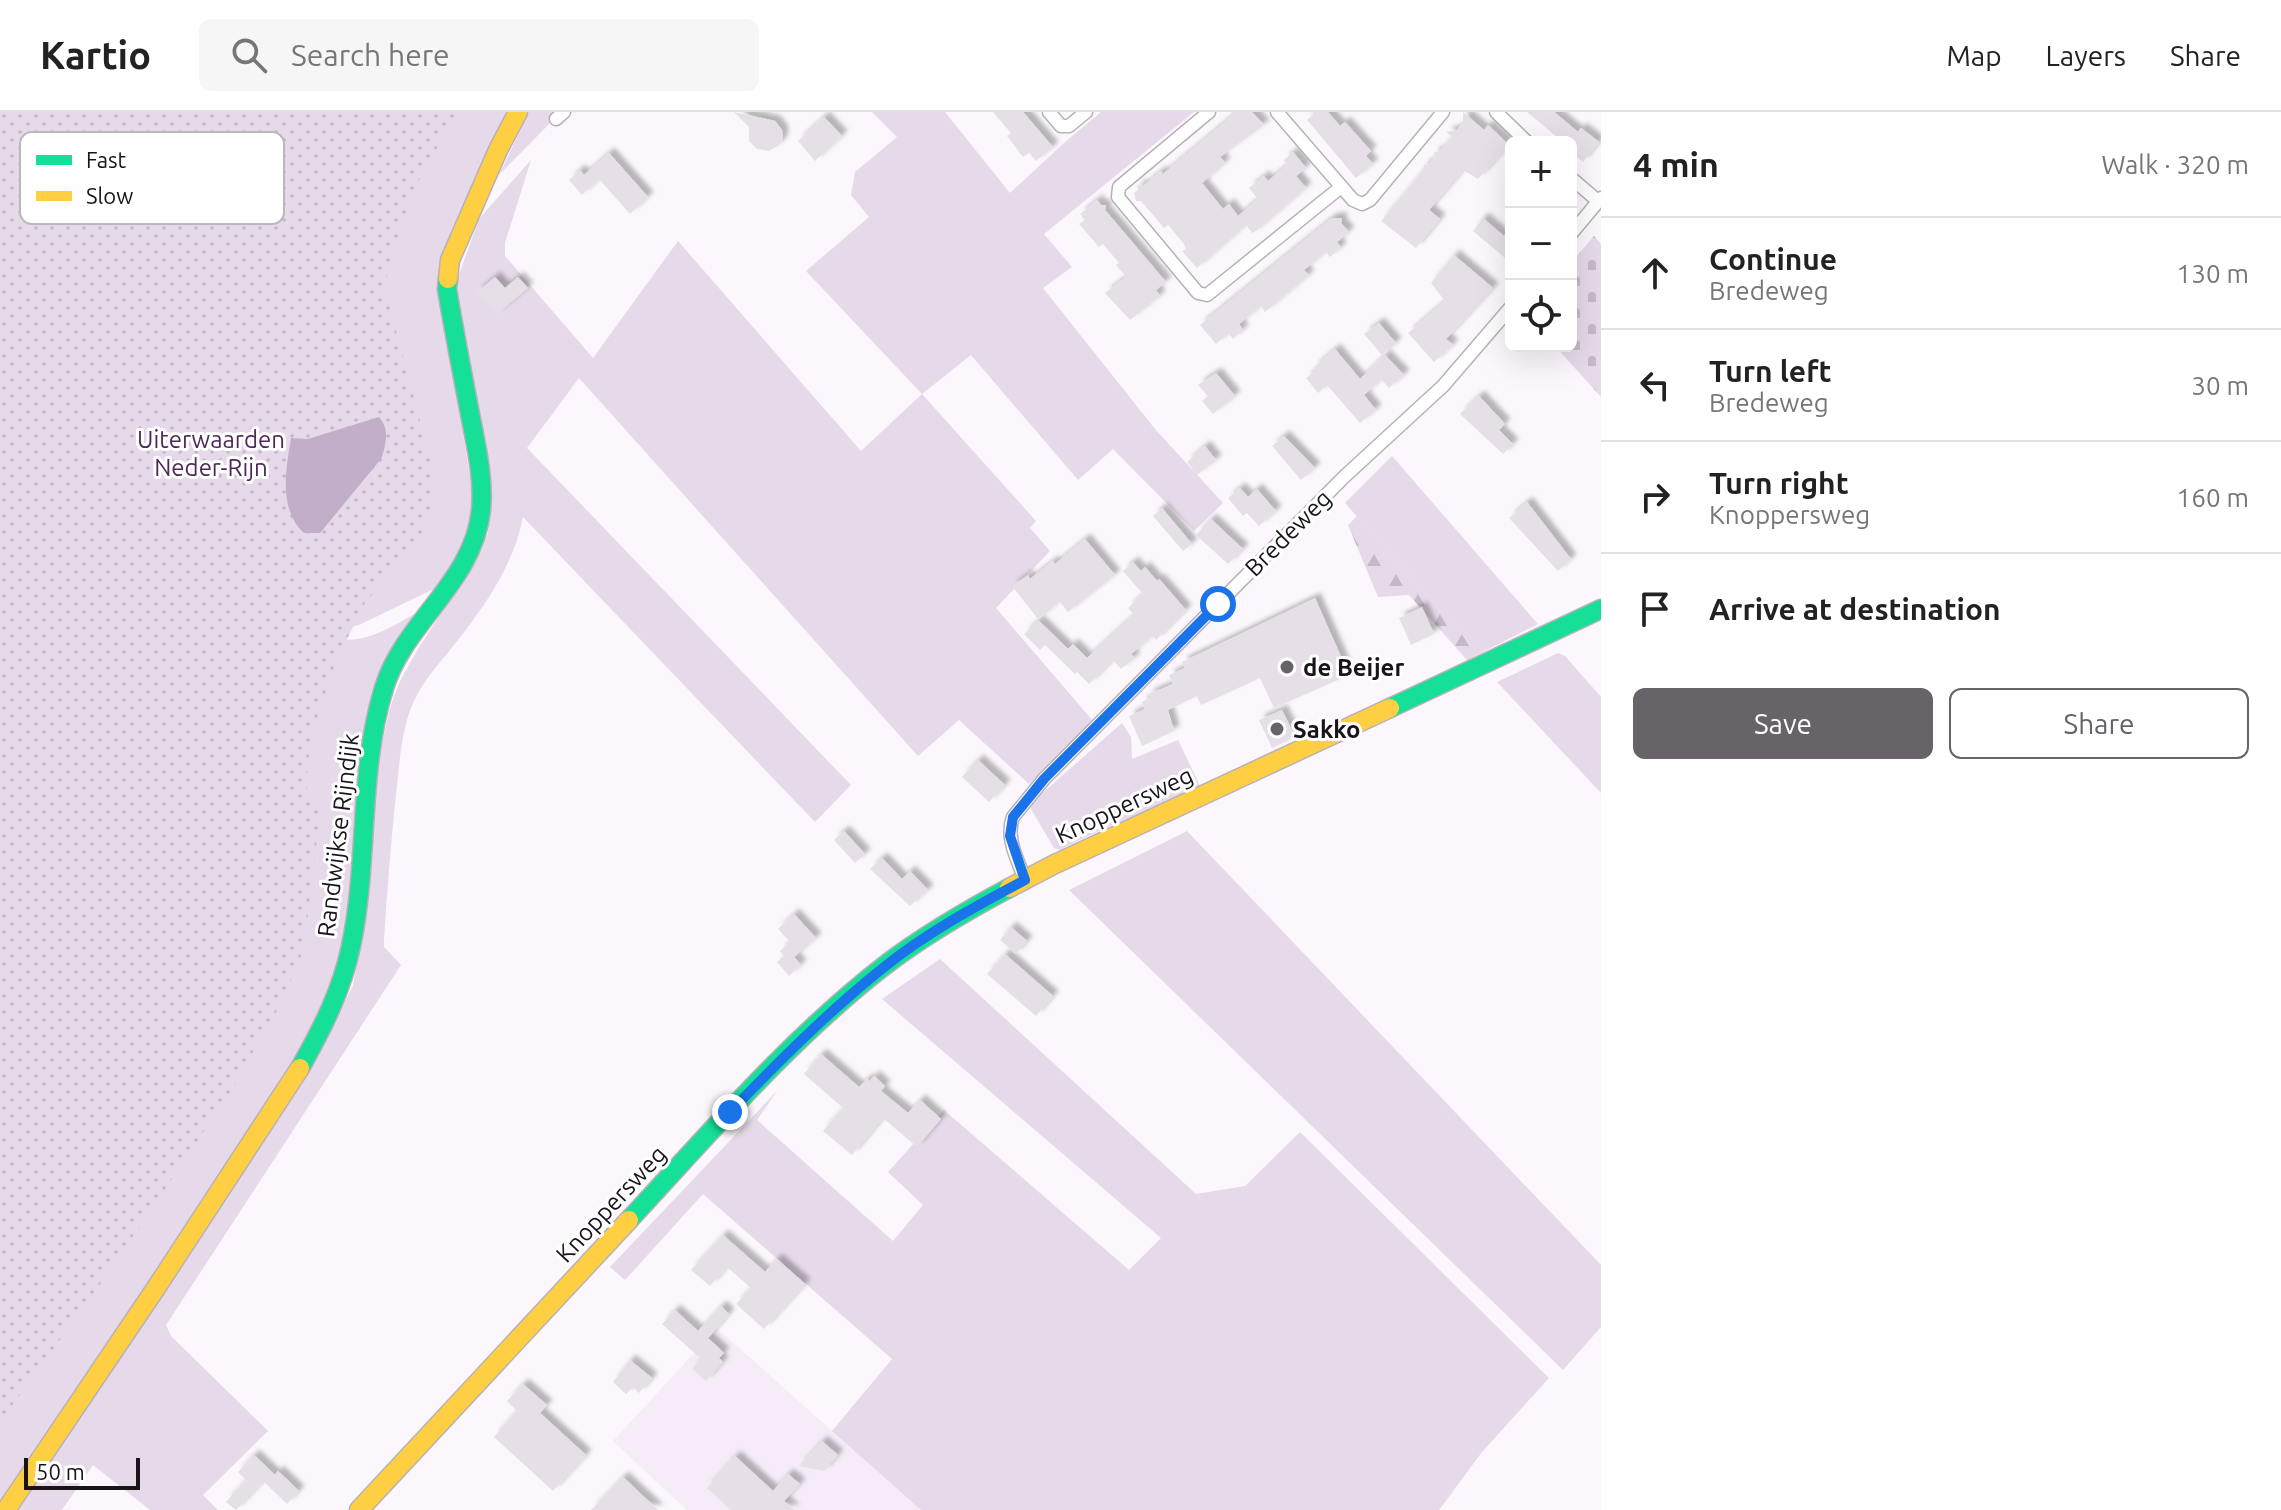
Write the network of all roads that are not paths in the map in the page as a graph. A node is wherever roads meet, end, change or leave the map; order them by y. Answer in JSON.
{"nodes":[{"id":1,"x":518,"y":112,"type":"edge"},
{"id":2,"x":1049,"y":112,"type":"edge"},
{"id":3,"x":1086,"y":112,"type":"edge"},
{"id":4,"x":1209,"y":112,"type":"edge"},
{"id":5,"x":1277,"y":112,"type":"edge"},
{"id":6,"x":1443,"y":112,"type":"edge"},
{"id":7,"x":1496,"y":112,"type":"edge"},
{"id":8,"x":1521,"y":136,"type":"edge"},
{"id":9,"x":1577,"y":182,"type":"edge"},
{"id":10,"x":1341,"y":187,"type":"junction"},
{"id":11,"x":1600,"y":199,"type":"edge"},
{"id":12,"x":1577,"y":227,"type":"edge"},
{"id":13,"x":1505,"y":314,"type":"edge"},
{"id":14,"x":1601,"y":609,"type":"edge"},
{"id":15,"x":1025,"y":880,"type":"junction"},
{"id":16,"x":6,"y":1510,"type":"edge"},
{"id":17,"x":359,"y":1510,"type":"edge"}],
"edges":[{"from":1,"to":16,"type":"main road","name":"Randwijkse Rijndijk"},
{"from":2,"to":3,"type":"street"},
{"from":4,"to":10,"type":"street"},
{"from":5,"to":10,"type":"street"},
{"from":6,"to":10,"type":"street"},
{"from":7,"to":8,"type":"street"},
{"from":9,"to":11,"type":"street"},
{"from":11,"to":12,"type":"street"},
{"from":13,"to":15,"type":"street","name":"Bredeweg"},
{"from":14,"to":15,"type":"main road","name":"Knoppersweg"},
{"from":15,"to":17,"type":"main road","name":"Knoppersweg"}]}
